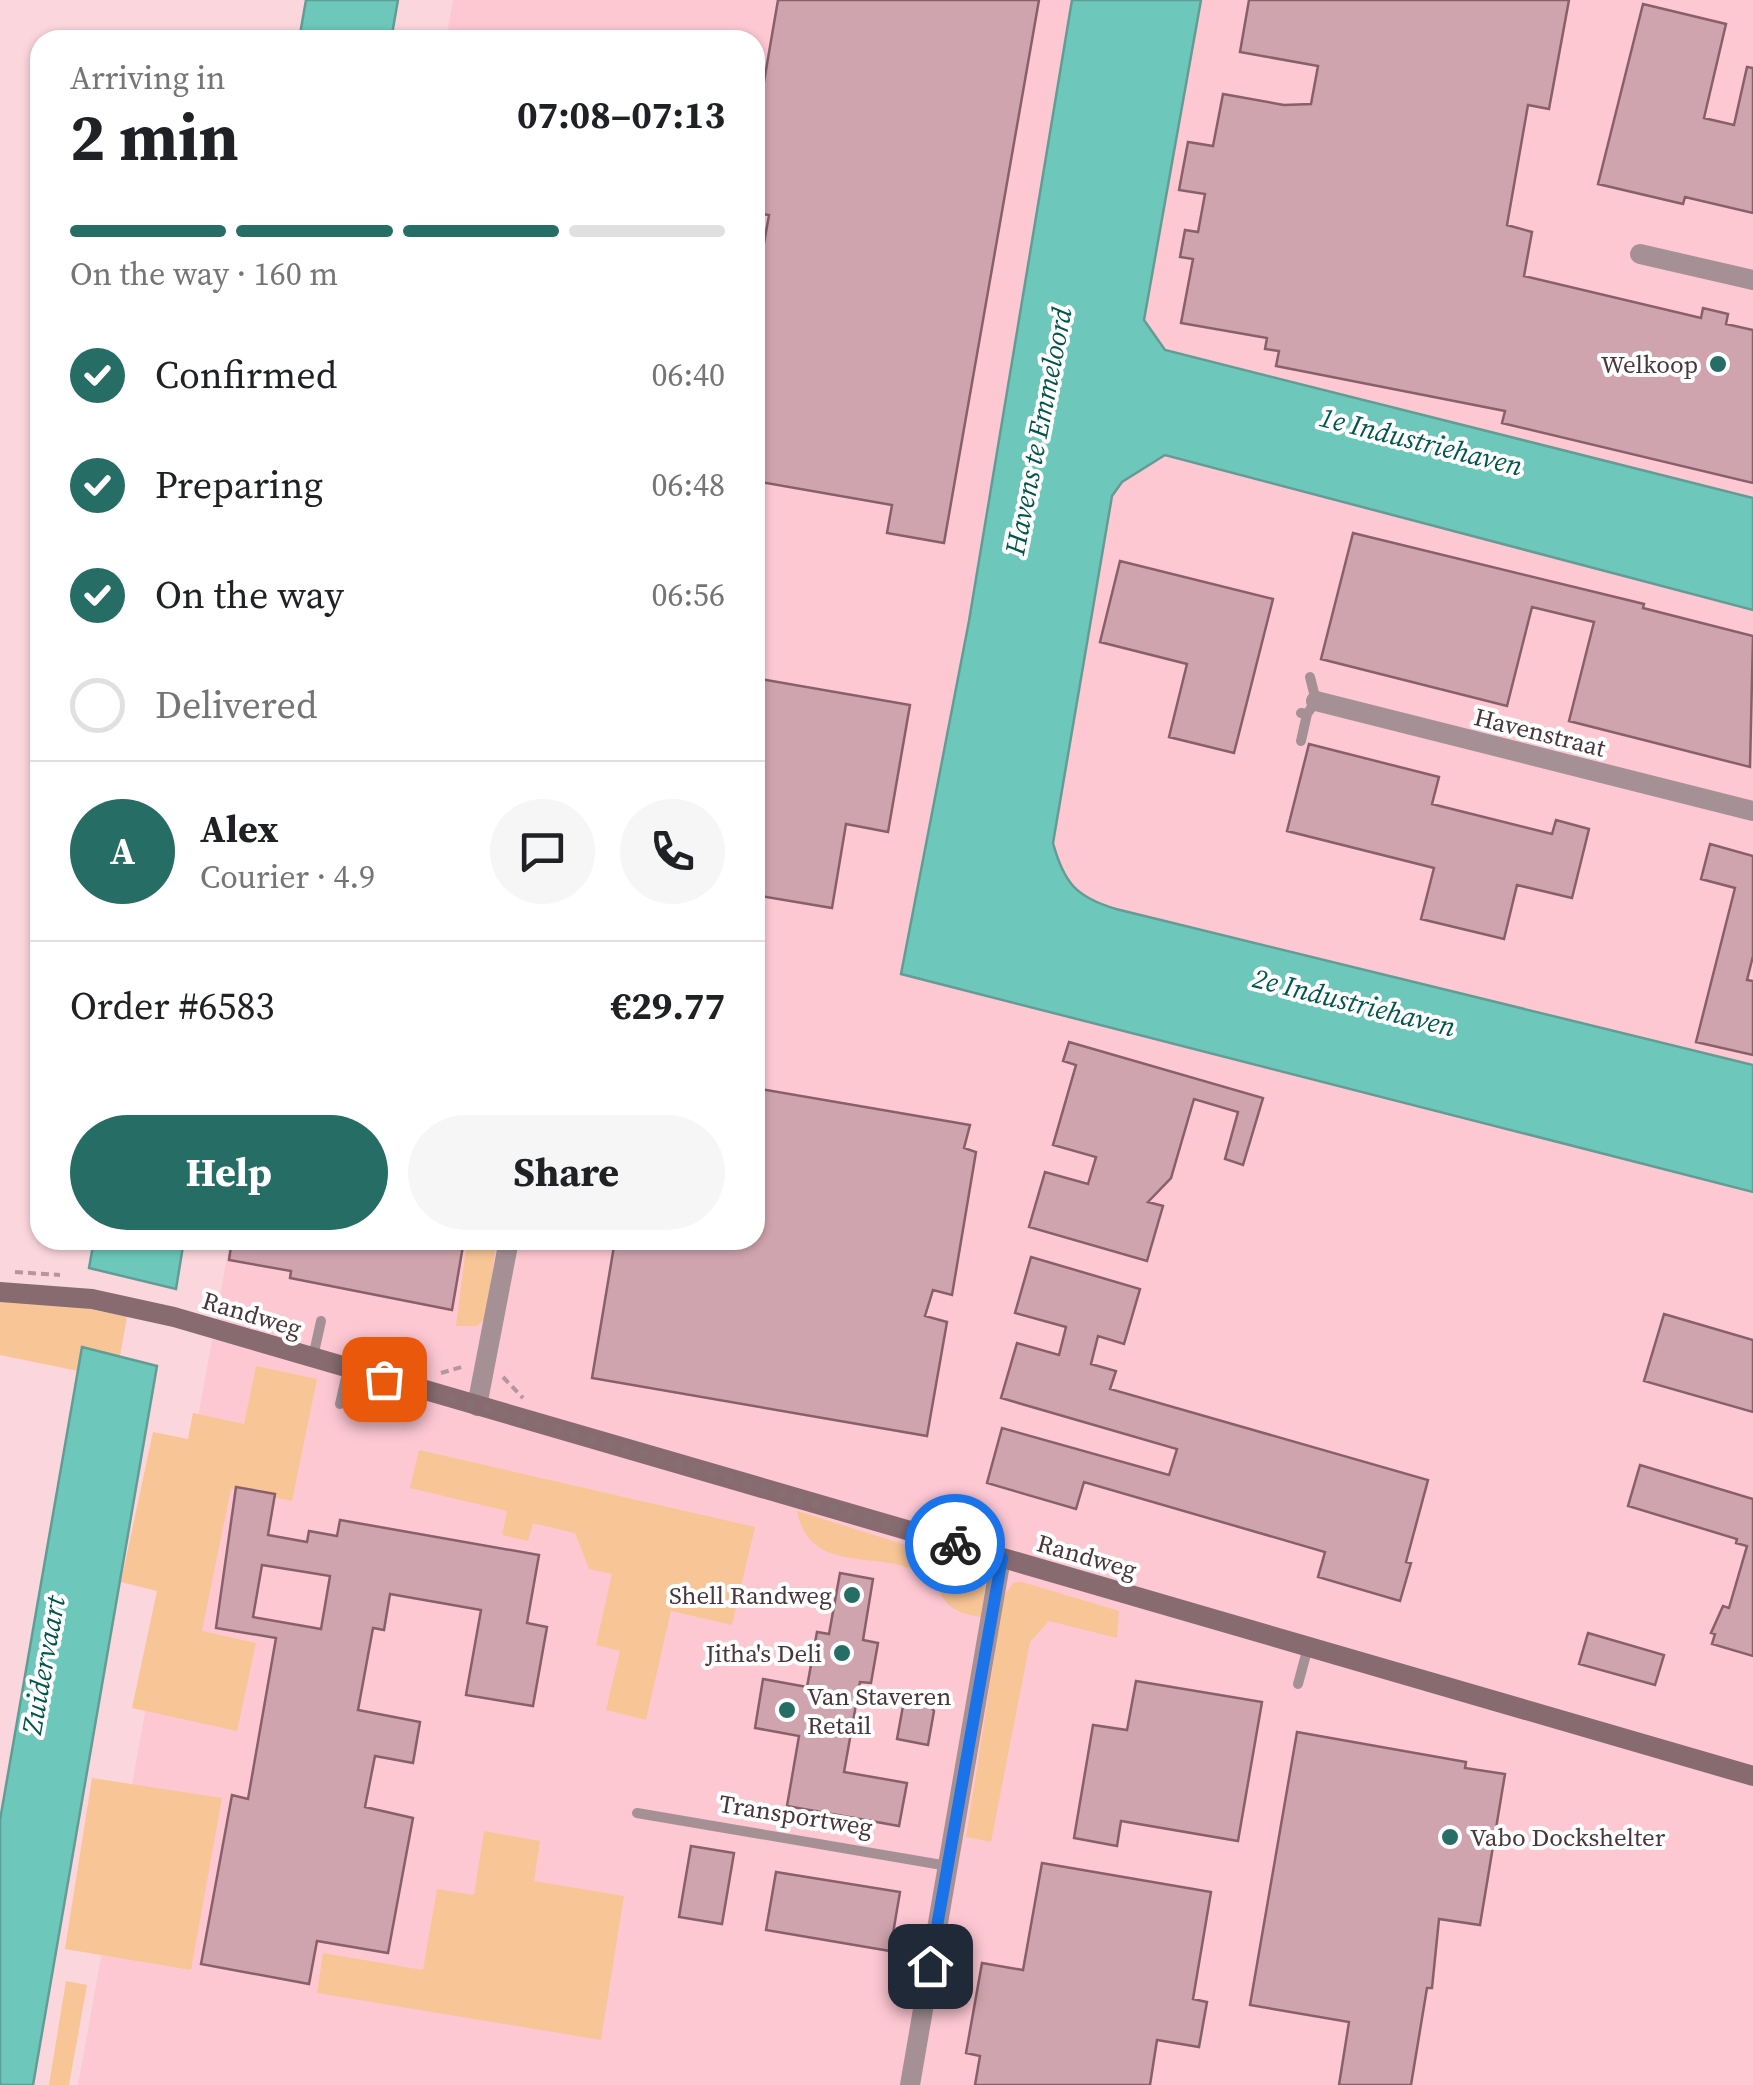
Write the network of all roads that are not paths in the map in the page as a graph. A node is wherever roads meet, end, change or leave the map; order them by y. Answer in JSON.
{"nodes":[{"id":1,"x":1640,"y":254,"type":"dead end"},
{"id":2,"x":1753,"y":280,"type":"edge"},
{"id":3,"x":1310,"y":677,"type":"dead end"},
{"id":4,"x":1308,"y":710,"type":"junction"},
{"id":5,"x":1301,"y":741,"type":"dead end"},
{"id":6,"x":1753,"y":811,"type":"edge"},
{"id":7,"x":506,"y":1250,"type":"edge"},
{"id":8,"x":0,"y":1292,"type":"edge"},
{"id":9,"x":321,"y":1320,"type":"dead end"},
{"id":10,"x":312,"y":1358,"type":"junction"},
{"id":11,"x":348,"y":1369,"type":"junction"},
{"id":12,"x":340,"y":1404,"type":"dead end"},
{"id":13,"x":477,"y":1406,"type":"junction"},
{"id":14,"x":1002,"y":1558,"type":"junction"},
{"id":15,"x":1308,"y":1646,"type":"junction"},
{"id":16,"x":1298,"y":1684,"type":"dead end"},
{"id":17,"x":1753,"y":1776,"type":"edge"},
{"id":18,"x":636,"y":1814,"type":"dead end"},
{"id":19,"x":948,"y":1866,"type":"junction"},
{"id":20,"x":910,"y":2085,"type":"edge"}],
"edges":[{"from":1,"to":2,"type":"street"},
{"from":3,"to":4,"type":"lane"},
{"from":4,"to":5,"type":"lane"},
{"from":4,"to":6,"type":"street","name":"Havenstraat"},
{"from":7,"to":13,"type":"street"},
{"from":8,"to":10,"type":"street","name":"Randweg"},
{"from":9,"to":10,"type":"lane"},
{"from":10,"to":11,"type":"street","name":"Randweg"},
{"from":11,"to":12,"type":"lane"},
{"from":11,"to":13,"type":"street","name":"Randweg"},
{"from":13,"to":14,"type":"street","name":"Randweg"},
{"from":14,"to":15,"type":"street","name":"Randweg"},
{"from":14,"to":19,"type":"street"},
{"from":15,"to":16,"type":"lane"},
{"from":15,"to":17,"type":"street","name":"Randweg"},
{"from":18,"to":19,"type":"lane","name":"Transportweg"},
{"from":19,"to":20,"type":"street"}]}
